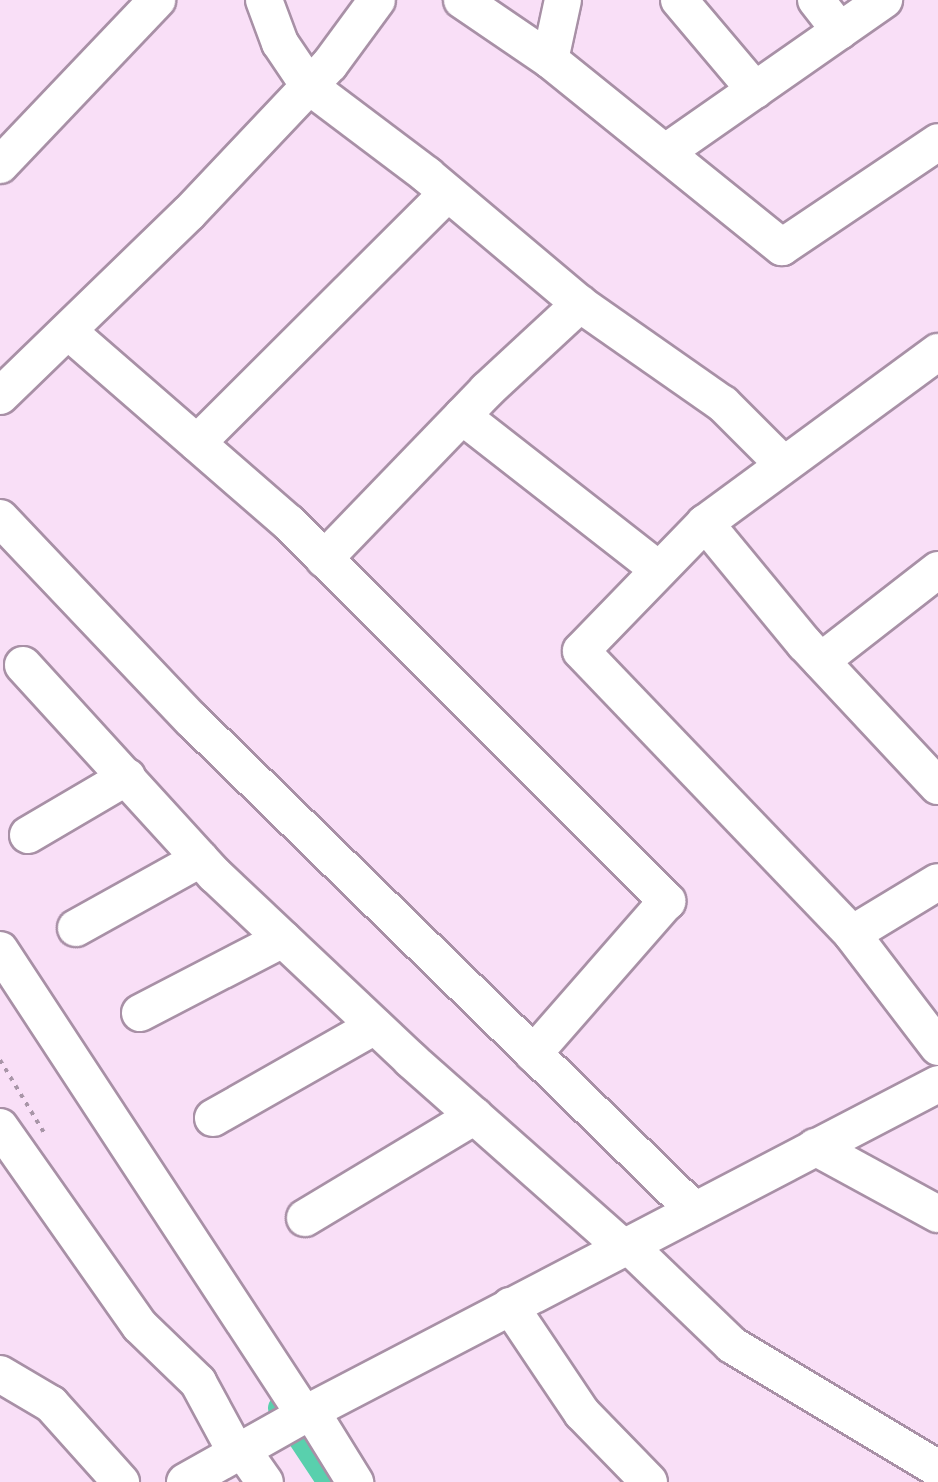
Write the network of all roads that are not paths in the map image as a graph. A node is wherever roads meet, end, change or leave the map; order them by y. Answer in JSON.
{"nodes":[{"id":1,"x":157,"y":0,"type":"edge"},
{"id":2,"x":264,"y":0,"type":"edge"},
{"id":3,"x":377,"y":0,"type":"edge"},
{"id":4,"x":462,"y":0,"type":"edge"},
{"id":5,"x":563,"y":0,"type":"edge"},
{"id":6,"x":679,"y":0,"type":"edge"},
{"id":7,"x":816,"y":0,"type":"edge"},
{"id":8,"x":884,"y":0,"type":"edge"},
{"id":9,"x":840,"y":31,"type":"junction"},
{"id":10,"x":550,"y":60,"type":"junction"},
{"id":11,"x":309,"y":86,"type":"junction"},
{"id":12,"x":755,"y":90,"type":"junction"},
{"id":13,"x":938,"y":142,"type":"edge"},
{"id":14,"x":666,"y":152,"type":"junction"},
{"id":15,"x":0,"y":165,"type":"edge"},
{"id":16,"x":448,"y":193,"type":"junction"},
{"id":17,"x":580,"y":304,"type":"junction"},
{"id":18,"x":68,"y":331,"type":"junction"},
{"id":19,"x":938,"y":352,"type":"edge"},
{"id":20,"x":0,"y":396,"type":"edge"},
{"id":21,"x":462,"y":416,"type":"junction"},
{"id":22,"x":197,"y":443,"type":"junction"},
{"id":23,"x":783,"y":464,"type":"junction"},
{"id":24,"x":0,"y":518,"type":"edge"},
{"id":25,"x":705,"y":523,"type":"junction"},
{"id":26,"x":324,"y":559,"type":"junction"},
{"id":27,"x":659,"y":570,"type":"junction"},
{"id":28,"x":938,"y":570,"type":"edge"},
{"id":29,"x":821,"y":661,"type":"junction"},
{"id":30,"x":23,"y":665,"type":"dead end"},
{"id":31,"x":127,"y":777,"type":"junction"},
{"id":32,"x":938,"y":786,"type":"edge"},
{"id":33,"x":28,"y":835,"type":"dead end"},
{"id":34,"x":200,"y":859,"type":"junction"},
{"id":35,"x":938,"y":882,"type":"edge"},
{"id":36,"x":76,"y":928,"type":"dead end"},
{"id":37,"x":852,"y":934,"type":"junction"},
{"id":38,"x":283,"y":939,"type":"junction"},
{"id":39,"x":0,"y":950,"type":"edge"},
{"id":40,"x":140,"y":1013,"type":"dead end"},
{"id":41,"x":375,"y":1026,"type":"junction"},
{"id":42,"x":938,"y":1047,"type":"edge"},
{"id":43,"x":533,"y":1054,"type":"junction"},
{"id":44,"x":938,"y":1084,"type":"edge"},
{"id":45,"x":475,"y":1116,"type":"junction"},
{"id":46,"x":213,"y":1118,"type":"dead end"},
{"id":47,"x":0,"y":1127,"type":"edge"},
{"id":48,"x":815,"y":1147,"type":"junction"},
{"id":49,"x":694,"y":1210,"type":"junction"},
{"id":50,"x":938,"y":1214,"type":"edge"},
{"id":51,"x":305,"y":1218,"type":"dead end"},
{"id":52,"x":625,"y":1246,"type":"junction"},
{"id":53,"x":510,"y":1306,"type":"junction"},
{"id":54,"x":0,"y":1374,"type":"edge"},
{"id":55,"x":305,"y":1414,"type":"junction"},
{"id":56,"x":243,"y":1451,"type":"junction"},
{"id":57,"x":938,"y":1469,"type":"edge"},
{"id":58,"x":121,"y":1482,"type":"edge"},
{"id":59,"x":185,"y":1482,"type":"edge"},
{"id":60,"x":265,"y":1482,"type":"edge"},
{"id":61,"x":355,"y":1482,"type":"edge"},
{"id":62,"x":649,"y":1482,"type":"edge"}],
"edges":[{"from":1,"to":15,"type":"street"},
{"from":2,"to":11,"type":"street"},
{"from":3,"to":11,"type":"street"},
{"from":4,"to":10,"type":"street"},
{"from":5,"to":10,"type":"street"},
{"from":6,"to":12,"type":"street"},
{"from":7,"to":9,"type":"street"},
{"from":8,"to":9,"type":"street"},
{"from":9,"to":12,"type":"street"},
{"from":10,"to":14,"type":"street"},
{"from":11,"to":16,"type":"street"},
{"from":11,"to":18,"type":"street"},
{"from":12,"to":14,"type":"street"},
{"from":13,"to":14,"type":"street"},
{"from":16,"to":17,"type":"street"},
{"from":16,"to":22,"type":"street"},
{"from":17,"to":21,"type":"street"},
{"from":17,"to":23,"type":"street"},
{"from":18,"to":20,"type":"street"},
{"from":18,"to":22,"type":"street"},
{"from":19,"to":23,"type":"street"},
{"from":21,"to":26,"type":"street"},
{"from":21,"to":27,"type":"street"},
{"from":22,"to":26,"type":"street"},
{"from":23,"to":25,"type":"street"},
{"from":24,"to":43,"type":"street"},
{"from":25,"to":27,"type":"street"},
{"from":25,"to":29,"type":"street"},
{"from":26,"to":43,"type":"street"},
{"from":27,"to":37,"type":"street"},
{"from":28,"to":29,"type":"street"},
{"from":29,"to":32,"type":"street"},
{"from":30,"to":31,"type":"street"},
{"from":31,"to":33,"type":"street"},
{"from":31,"to":34,"type":"street"},
{"from":34,"to":36,"type":"street"},
{"from":34,"to":38,"type":"street"},
{"from":35,"to":37,"type":"street"},
{"from":37,"to":42,"type":"street"},
{"from":38,"to":40,"type":"street"},
{"from":38,"to":41,"type":"street"},
{"from":39,"to":55,"type":"street"},
{"from":41,"to":45,"type":"street"},
{"from":41,"to":46,"type":"street"},
{"from":43,"to":49,"type":"street"},
{"from":44,"to":48,"type":"street"},
{"from":45,"to":51,"type":"street"},
{"from":45,"to":52,"type":"street"},
{"from":47,"to":56,"type":"street"},
{"from":48,"to":49,"type":"street"},
{"from":48,"to":50,"type":"street"},
{"from":49,"to":52,"type":"street"},
{"from":52,"to":53,"type":"street"},
{"from":52,"to":57,"type":"street"},
{"from":53,"to":55,"type":"street"},
{"from":53,"to":62,"type":"street"},
{"from":54,"to":58,"type":"street"},
{"from":55,"to":56,"type":"street"},
{"from":55,"to":61,"type":"street"},
{"from":56,"to":59,"type":"street"},
{"from":56,"to":60,"type":"street"}]}
